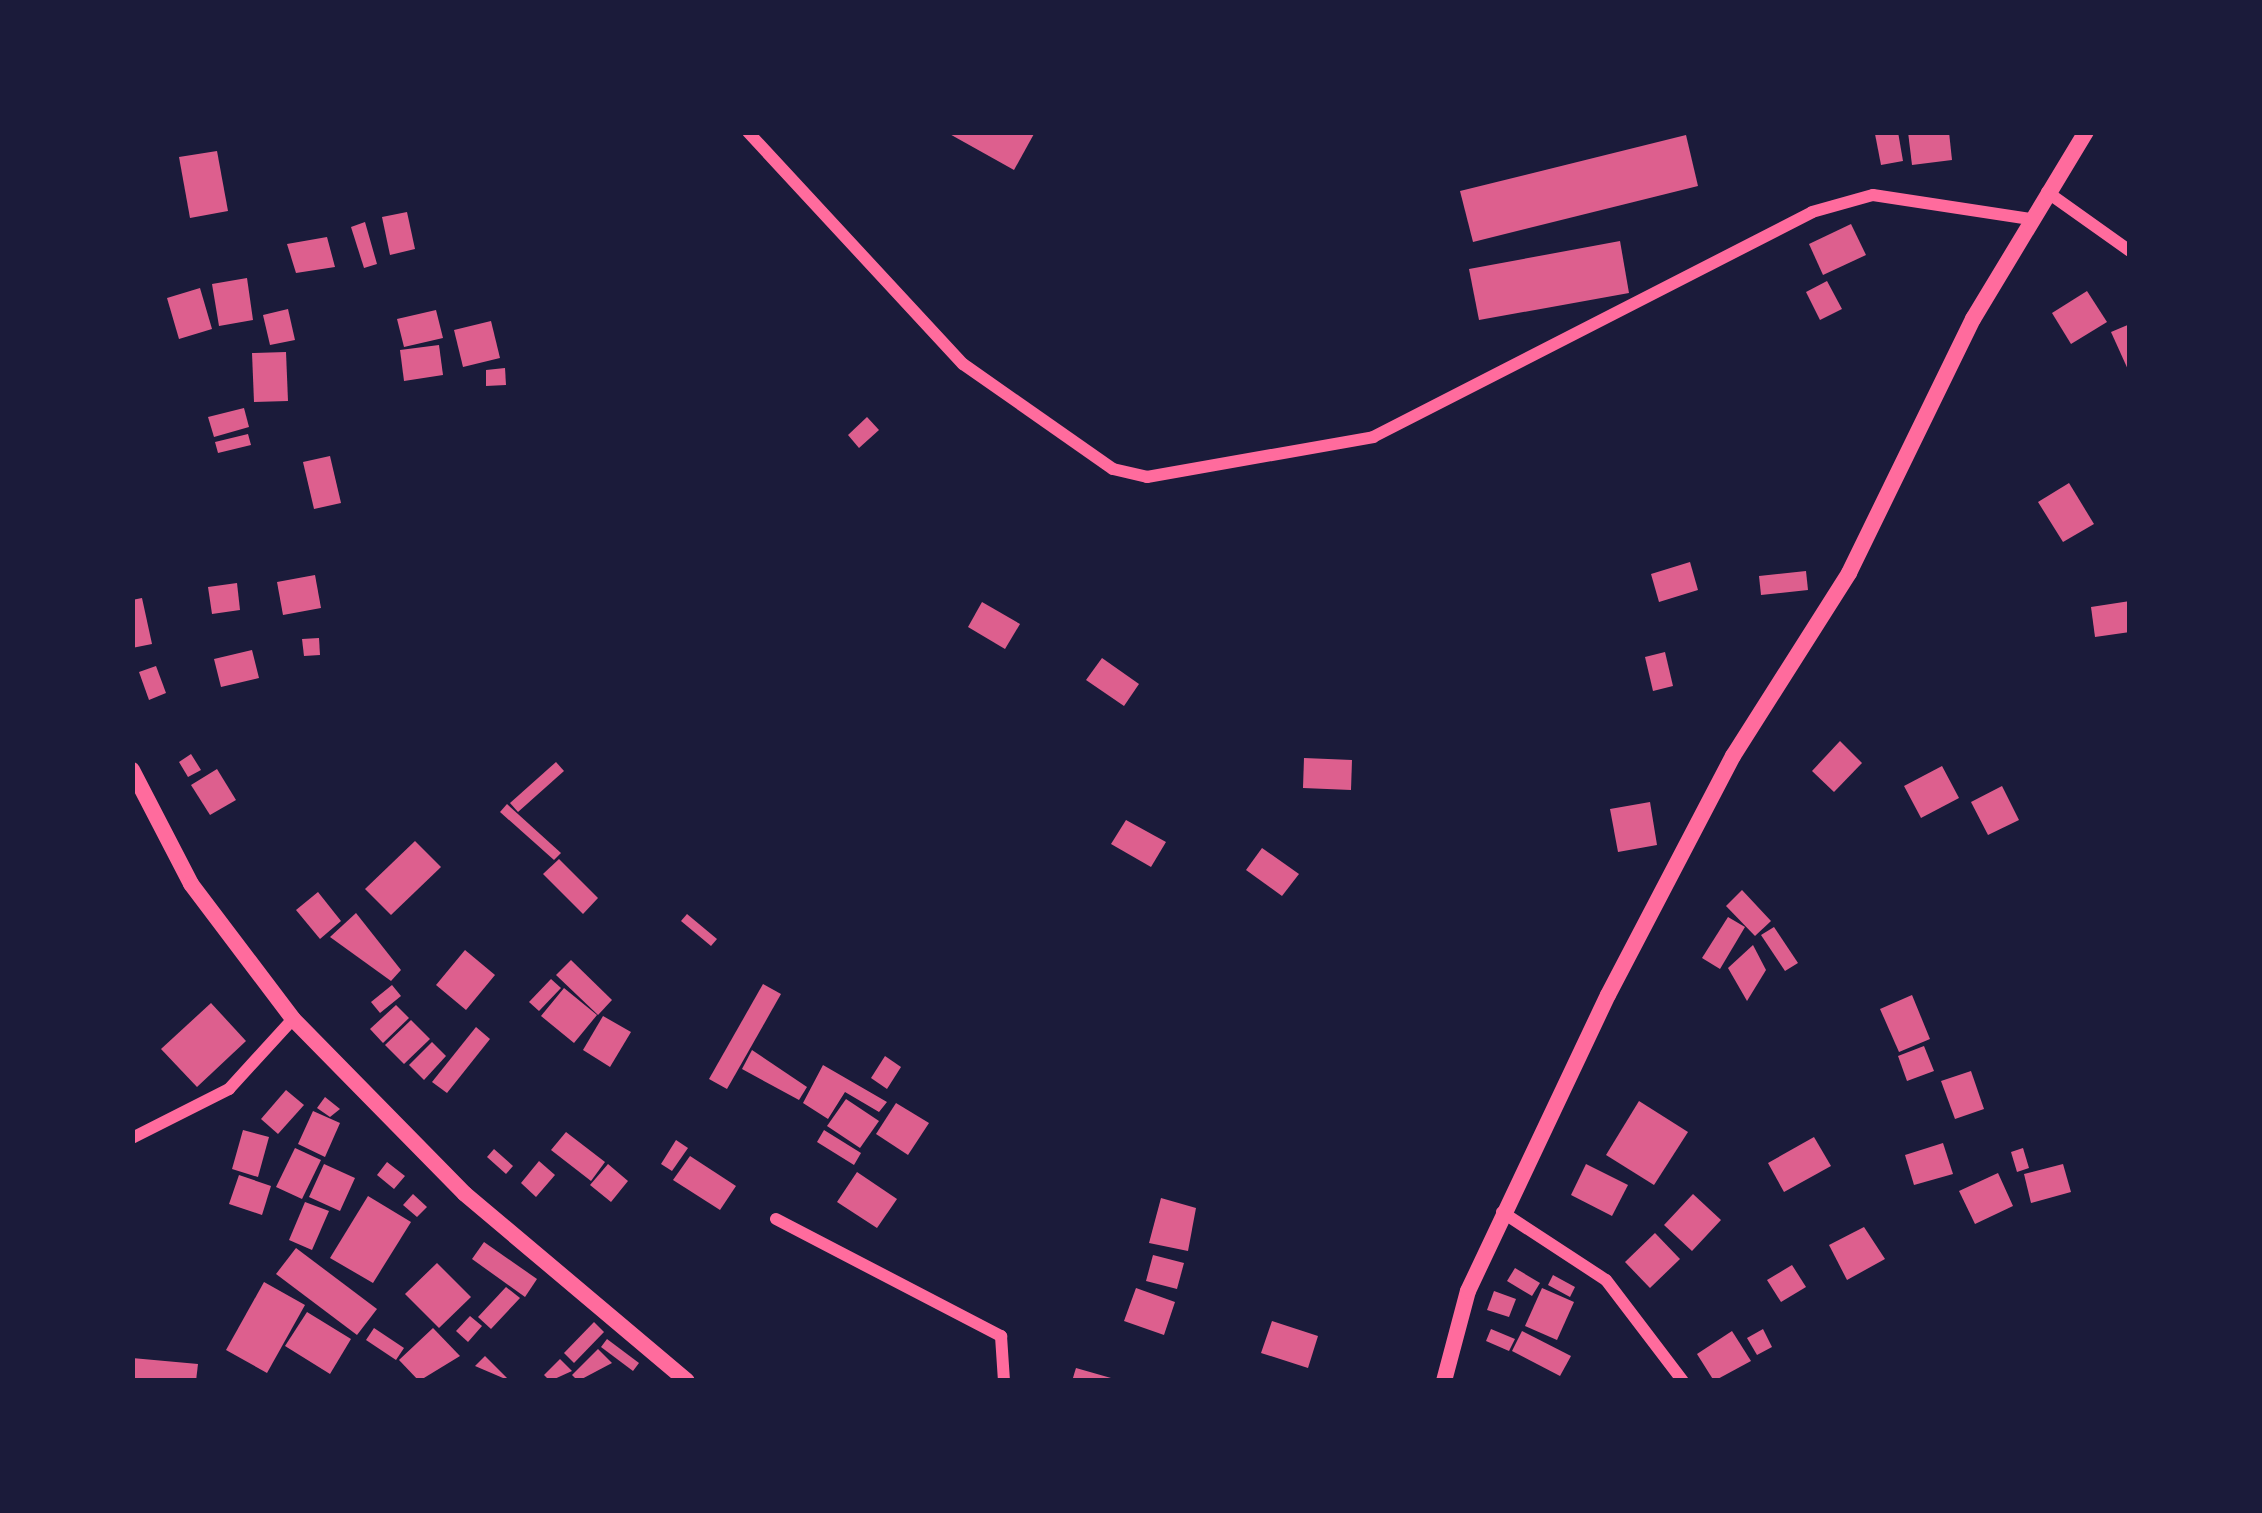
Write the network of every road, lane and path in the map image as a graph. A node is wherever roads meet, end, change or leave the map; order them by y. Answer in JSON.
{"nodes":[{"id":1,"x":748,"y":132,"type":"edge"},
{"id":2,"x":2086,"y":132,"type":"edge"},
{"id":3,"x":2047,"y":192,"type":"junction"},
{"id":4,"x":2030,"y":219,"type":"junction"},
{"id":5,"x":2130,"y":251,"type":"edge"},
{"id":6,"x":132,"y":770,"type":"edge"},
{"id":7,"x":292,"y":1019,"type":"junction"},
{"id":8,"x":132,"y":1138,"type":"edge"},
{"id":9,"x":1502,"y":1212,"type":"junction"},
{"id":10,"x":776,"y":1219,"type":"dead end"},
{"id":11,"x":687,"y":1381,"type":"edge"},
{"id":12,"x":1004,"y":1381,"type":"edge"},
{"id":13,"x":1444,"y":1381,"type":"edge"},
{"id":14,"x":1683,"y":1381,"type":"edge"}],
"edges":[{"from":1,"to":4,"type":"street"},
{"from":2,"to":3,"type":"street"},
{"from":3,"to":4,"type":"street"},
{"from":3,"to":5,"type":"street"},
{"from":4,"to":9,"type":"street"},
{"from":6,"to":7,"type":"street"},
{"from":7,"to":8,"type":"street"},
{"from":7,"to":11,"type":"street"},
{"from":9,"to":13,"type":"street"},
{"from":9,"to":14,"type":"street"},
{"from":10,"to":12,"type":"street"}]}
